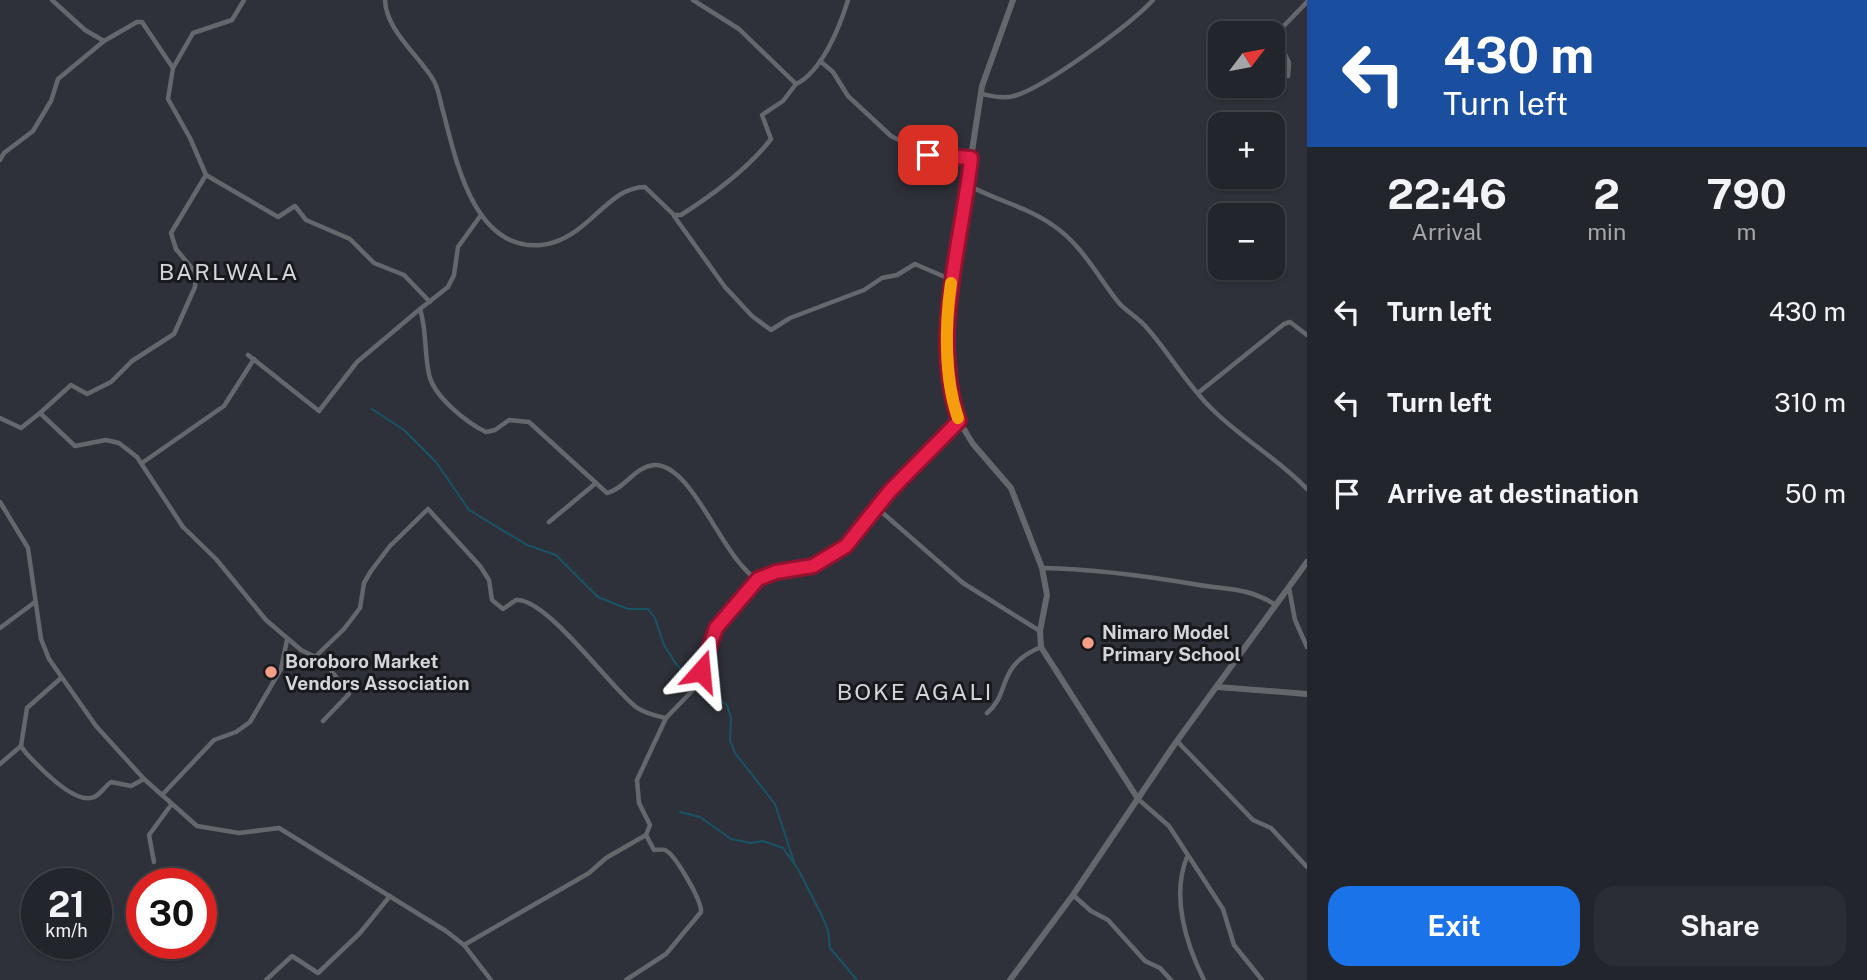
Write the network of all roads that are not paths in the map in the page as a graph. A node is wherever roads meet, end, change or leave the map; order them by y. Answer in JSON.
{"nodes":[{"id":1,"x":52,"y":0,"type":"edge"},
{"id":2,"x":244,"y":0,"type":"edge"},
{"id":3,"x":385,"y":0,"type":"edge"},
{"id":4,"x":693,"y":0,"type":"edge"},
{"id":5,"x":848,"y":0,"type":"edge"},
{"id":6,"x":1013,"y":0,"type":"edge"},
{"id":7,"x":1153,"y":0,"type":"edge"},
{"id":8,"x":1307,"y":2,"type":"edge"},
{"id":9,"x":104,"y":41,"type":"junction"},
{"id":10,"x":820,"y":61,"type":"junction"},
{"id":11,"x":173,"y":68,"type":"junction"},
{"id":12,"x":1289,"y":76,"type":"dead end"},
{"id":13,"x":796,"y":84,"type":"junction"},
{"id":14,"x":981,"y":93,"type":"junction"},
{"id":15,"x":971,"y":158,"type":"junction"},
{"id":16,"x":0,"y":160,"type":"edge"},
{"id":17,"x":206,"y":175,"type":"junction"},
{"id":18,"x":968,"y":185,"type":"junction"},
{"id":19,"x":481,"y":215,"type":"junction"},
{"id":20,"x":674,"y":215,"type":"junction"},
{"id":21,"x":952,"y":280,"type":"junction"},
{"id":22,"x":430,"y":302,"type":"junction"},
{"id":23,"x":420,"y":309,"type":"junction"},
{"id":24,"x":1307,"y":335,"type":"edge"},
{"id":25,"x":248,"y":355,"type":"dead end"},
{"id":26,"x":254,"y":359,"type":"junction"},
{"id":27,"x":1198,"y":393,"type":"junction"},
{"id":28,"x":40,"y":413,"type":"junction"},
{"id":29,"x":0,"y":418,"type":"edge"},
{"id":30,"x":959,"y":421,"type":"junction"},
{"id":31,"x":142,"y":463,"type":"junction"},
{"id":32,"x":596,"y":482,"type":"junction"},
{"id":33,"x":1307,"y":489,"type":"edge"},
{"id":34,"x":0,"y":502,"type":"edge"},
{"id":35,"x":876,"y":507,"type":"junction"},
{"id":36,"x":549,"y":522,"type":"dead end"},
{"id":37,"x":1307,"y":562,"type":"edge"},
{"id":38,"x":1042,"y":568,"type":"junction"},
{"id":39,"x":758,"y":579,"type":"junction"},
{"id":40,"x":1289,"y":587,"type":"junction"},
{"id":41,"x":35,"y":602,"type":"junction"},
{"id":42,"x":1276,"y":605,"type":"junction"},
{"id":43,"x":0,"y":628,"type":"edge"},
{"id":44,"x":1040,"y":631,"type":"junction"},
{"id":45,"x":287,"y":640,"type":"junction"},
{"id":46,"x":1041,"y":647,"type":"junction"},
{"id":47,"x":1307,"y":648,"type":"edge"},
{"id":48,"x":315,"y":657,"type":"junction"},
{"id":49,"x":61,"y":678,"type":"junction"},
{"id":50,"x":1218,"y":687,"type":"junction"},
{"id":51,"x":1307,"y":694,"type":"edge"},
{"id":52,"x":987,"y":713,"type":"dead end"},
{"id":53,"x":666,"y":718,"type":"junction"},
{"id":54,"x":323,"y":721,"type":"dead end"},
{"id":55,"x":1177,"y":741,"type":"junction"},
{"id":56,"x":21,"y":746,"type":"junction"},
{"id":57,"x":0,"y":764,"type":"edge"},
{"id":58,"x":144,"y":779,"type":"junction"},
{"id":59,"x":162,"y":795,"type":"junction"},
{"id":60,"x":1138,"y":799,"type":"junction"},
{"id":61,"x":171,"y":805,"type":"junction"},
{"id":62,"x":646,"y":835,"type":"junction"},
{"id":63,"x":1187,"y":856,"type":"junction"},
{"id":64,"x":154,"y":862,"type":"dead end"},
{"id":65,"x":1307,"y":867,"type":"edge"},
{"id":66,"x":1073,"y":895,"type":"junction"},
{"id":67,"x":390,"y":896,"type":"junction"},
{"id":68,"x":464,"y":945,"type":"junction"},
{"id":69,"x":1202,"y":979,"type":"edge"},
{"id":70,"x":266,"y":980,"type":"edge"},
{"id":71,"x":491,"y":980,"type":"edge"},
{"id":72,"x":626,"y":980,"type":"edge"},
{"id":73,"x":1010,"y":980,"type":"edge"},
{"id":74,"x":1171,"y":980,"type":"edge"},
{"id":75,"x":1262,"y":980,"type":"edge"}],
"edges":[{"from":1,"to":9,"type":"street"},
{"from":2,"to":11,"type":"street"},
{"from":3,"to":19,"type":"street"},
{"from":4,"to":13,"type":"street"},
{"from":5,"to":10,"type":"street"},
{"from":6,"to":14,"type":"street"},
{"from":7,"to":14,"type":"street"},
{"from":8,"to":12,"type":"street"},
{"from":9,"to":11,"type":"street"},
{"from":9,"to":16,"type":"street"},
{"from":10,"to":13,"type":"street"},
{"from":10,"to":15,"type":"street"},
{"from":11,"to":17,"type":"street"},
{"from":13,"to":20,"type":"street"},
{"from":14,"to":15,"type":"street"},
{"from":15,"to":18,"type":"street"},
{"from":17,"to":22,"type":"street"},
{"from":17,"to":28,"type":"street"},
{"from":18,"to":21,"type":"street"},
{"from":18,"to":27,"type":"street"},
{"from":19,"to":20,"type":"street"},
{"from":19,"to":22,"type":"street"},
{"from":20,"to":21,"type":"street"},
{"from":21,"to":30,"type":"street"},
{"from":22,"to":23,"type":"street"},
{"from":23,"to":26,"type":"street"},
{"from":23,"to":32,"type":"street"},
{"from":24,"to":27,"type":"street"},
{"from":25,"to":26,"type":"street"},
{"from":26,"to":31,"type":"street"},
{"from":27,"to":33,"type":"street"},
{"from":28,"to":29,"type":"street"},
{"from":28,"to":31,"type":"street"},
{"from":30,"to":35,"type":"street"},
{"from":30,"to":38,"type":"street"},
{"from":31,"to":45,"type":"street"},
{"from":32,"to":36,"type":"street"},
{"from":32,"to":39,"type":"street"},
{"from":34,"to":41,"type":"street"},
{"from":35,"to":39,"type":"street"},
{"from":35,"to":44,"type":"street"},
{"from":37,"to":40,"type":"street"},
{"from":38,"to":42,"type":"street"},
{"from":38,"to":44,"type":"street"},
{"from":39,"to":53,"type":"street"},
{"from":40,"to":42,"type":"street"},
{"from":40,"to":47,"type":"street"},
{"from":41,"to":43,"type":"street"},
{"from":41,"to":49,"type":"street"},
{"from":42,"to":50,"type":"street"},
{"from":44,"to":46,"type":"street"},
{"from":45,"to":48,"type":"street"},
{"from":45,"to":59,"type":"street"},
{"from":46,"to":52,"type":"street"},
{"from":46,"to":60,"type":"street"},
{"from":48,"to":53,"type":"street"},
{"from":48,"to":54,"type":"street"},
{"from":49,"to":56,"type":"street"},
{"from":49,"to":58,"type":"street"},
{"from":50,"to":51,"type":"street"},
{"from":50,"to":55,"type":"street"},
{"from":53,"to":62,"type":"street"},
{"from":55,"to":60,"type":"street"},
{"from":55,"to":65,"type":"street"},
{"from":56,"to":57,"type":"street"},
{"from":56,"to":58,"type":"street"},
{"from":58,"to":59,"type":"street"},
{"from":59,"to":61,"type":"street"},
{"from":60,"to":63,"type":"street"},
{"from":60,"to":66,"type":"street"},
{"from":61,"to":64,"type":"street"},
{"from":61,"to":67,"type":"street"},
{"from":62,"to":68,"type":"street"},
{"from":62,"to":72,"type":"street"},
{"from":63,"to":69,"type":"street"},
{"from":63,"to":75,"type":"street"},
{"from":66,"to":73,"type":"street"},
{"from":66,"to":74,"type":"street"},
{"from":67,"to":68,"type":"street"},
{"from":67,"to":70,"type":"street"},
{"from":68,"to":71,"type":"street"}]}
